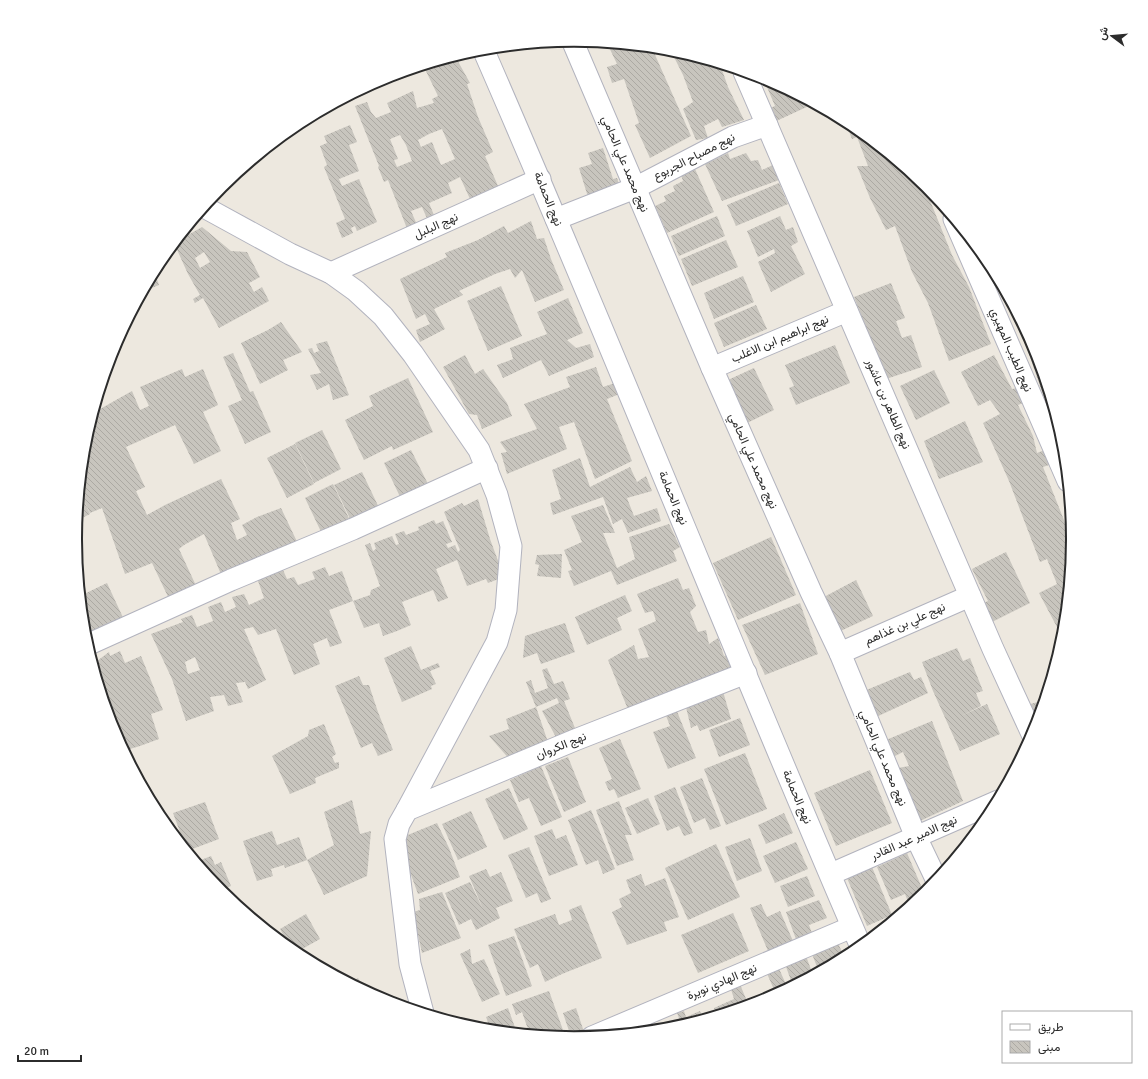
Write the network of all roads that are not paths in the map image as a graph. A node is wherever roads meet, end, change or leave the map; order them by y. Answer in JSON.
{"nodes":[{"id":1,"x":575,"y":47,"type":"edge"},
{"id":2,"x":486,"y":55,"type":"edge"},
{"id":3,"x":747,"y":78,"type":"edge"},
{"id":4,"x":767,"y":125,"type":"junction"},
{"id":5,"x":540,"y":179,"type":"junction"},
{"id":6,"x":635,"y":188,"type":"junction"},
{"id":7,"x":209,"y":210,"type":"edge"},
{"id":8,"x":556,"y":219,"type":"junction"},
{"id":9,"x":962,"y":237,"type":"edge"},
{"id":10,"x":332,"y":273,"type":"junction"},
{"id":11,"x":847,"y":311,"type":"junction"},
{"id":12,"x":712,"y":368,"type":"junction"},
{"id":13,"x":1055,"y":436,"type":"edge"},
{"id":14,"x":487,"y":468,"type":"junction"},
{"id":15,"x":970,"y":596,"type":"junction"},
{"id":16,"x":93,"y":643,"type":"edge"},
{"id":17,"x":840,"y":653,"type":"junction"},
{"id":18,"x":746,"y":673,"type":"junction"},
{"id":19,"x":1029,"y":728,"type":"edge"},
{"id":20,"x":988,"y":805,"type":"edge"},
{"id":21,"x":407,"y":810,"type":"junction"},
{"id":22,"x":916,"y":837,"type":"junction"},
{"id":23,"x":831,"y":874,"type":"junction"},
{"id":24,"x":934,"y":875,"type":"edge"},
{"id":25,"x":852,"y":927,"type":"junction"},
{"id":26,"x":858,"y":941,"type":"edge"},
{"id":27,"x":422,"y":1008,"type":"edge"},
{"id":28,"x":606,"y":1031,"type":"edge"}],
"edges":[{"from":1,"to":6,"type":"street","name":"نهج محمد علي الحامي"},
{"from":2,"to":5,"type":"street","name":"نهج الحمامة"},
{"from":3,"to":4,"type":"street","name":"نهج الطاهر بن عاشور"},
{"from":4,"to":6,"type":"street","name":"نهج مصباح الجربوع"},
{"from":4,"to":11,"type":"street","name":"نهج الطاهر بن عاشور"},
{"from":5,"to":8,"type":"street","name":"نهج الحمامة"},
{"from":5,"to":10,"type":"street","name":"نهج البلبل"},
{"from":6,"to":8,"type":"street","name":"نهج مصباح الجربوع"},
{"from":6,"to":12,"type":"street","name":"نهج محمد علي الحامي"},
{"from":7,"to":10,"type":"street"},
{"from":8,"to":18,"type":"street","name":"نهج الحمامة"},
{"from":9,"to":13,"type":"street","name":"نهج الطيب المهيري"},
{"from":10,"to":14,"type":"street"},
{"from":11,"to":12,"type":"street","name":"نهج ابراهيم ابن الاغلب"},
{"from":11,"to":15,"type":"street","name":"نهج الطاهر بن عاشور"},
{"from":12,"to":17,"type":"street","name":"نهج محمد علي الحامي"},
{"from":14,"to":16,"type":"street"},
{"from":14,"to":21,"type":"street"},
{"from":15,"to":17,"type":"street","name":"نهج علي بن غذاهم"},
{"from":15,"to":19,"type":"street","name":"نهج الطاهر بن عاشور"},
{"from":17,"to":22,"type":"street","name":"نهج محمد علي الحامي"},
{"from":18,"to":21,"type":"street","name":"نهج الكروان"},
{"from":18,"to":23,"type":"street","name":"نهج الحمامة"},
{"from":20,"to":22,"type":"street","name":"نهج الامير عبد القادر"},
{"from":21,"to":27,"type":"street"},
{"from":22,"to":23,"type":"street","name":"نهج الامير عبد القادر"},
{"from":22,"to":24,"type":"street","name":"نهج محمد علي الحامي"},
{"from":23,"to":25,"type":"street","name":"نهج الحمامة"},
{"from":25,"to":26,"type":"street","name":"نهج الحمامة"},
{"from":25,"to":28,"type":"street","name":"نهج الهادي نويرة"}]}
